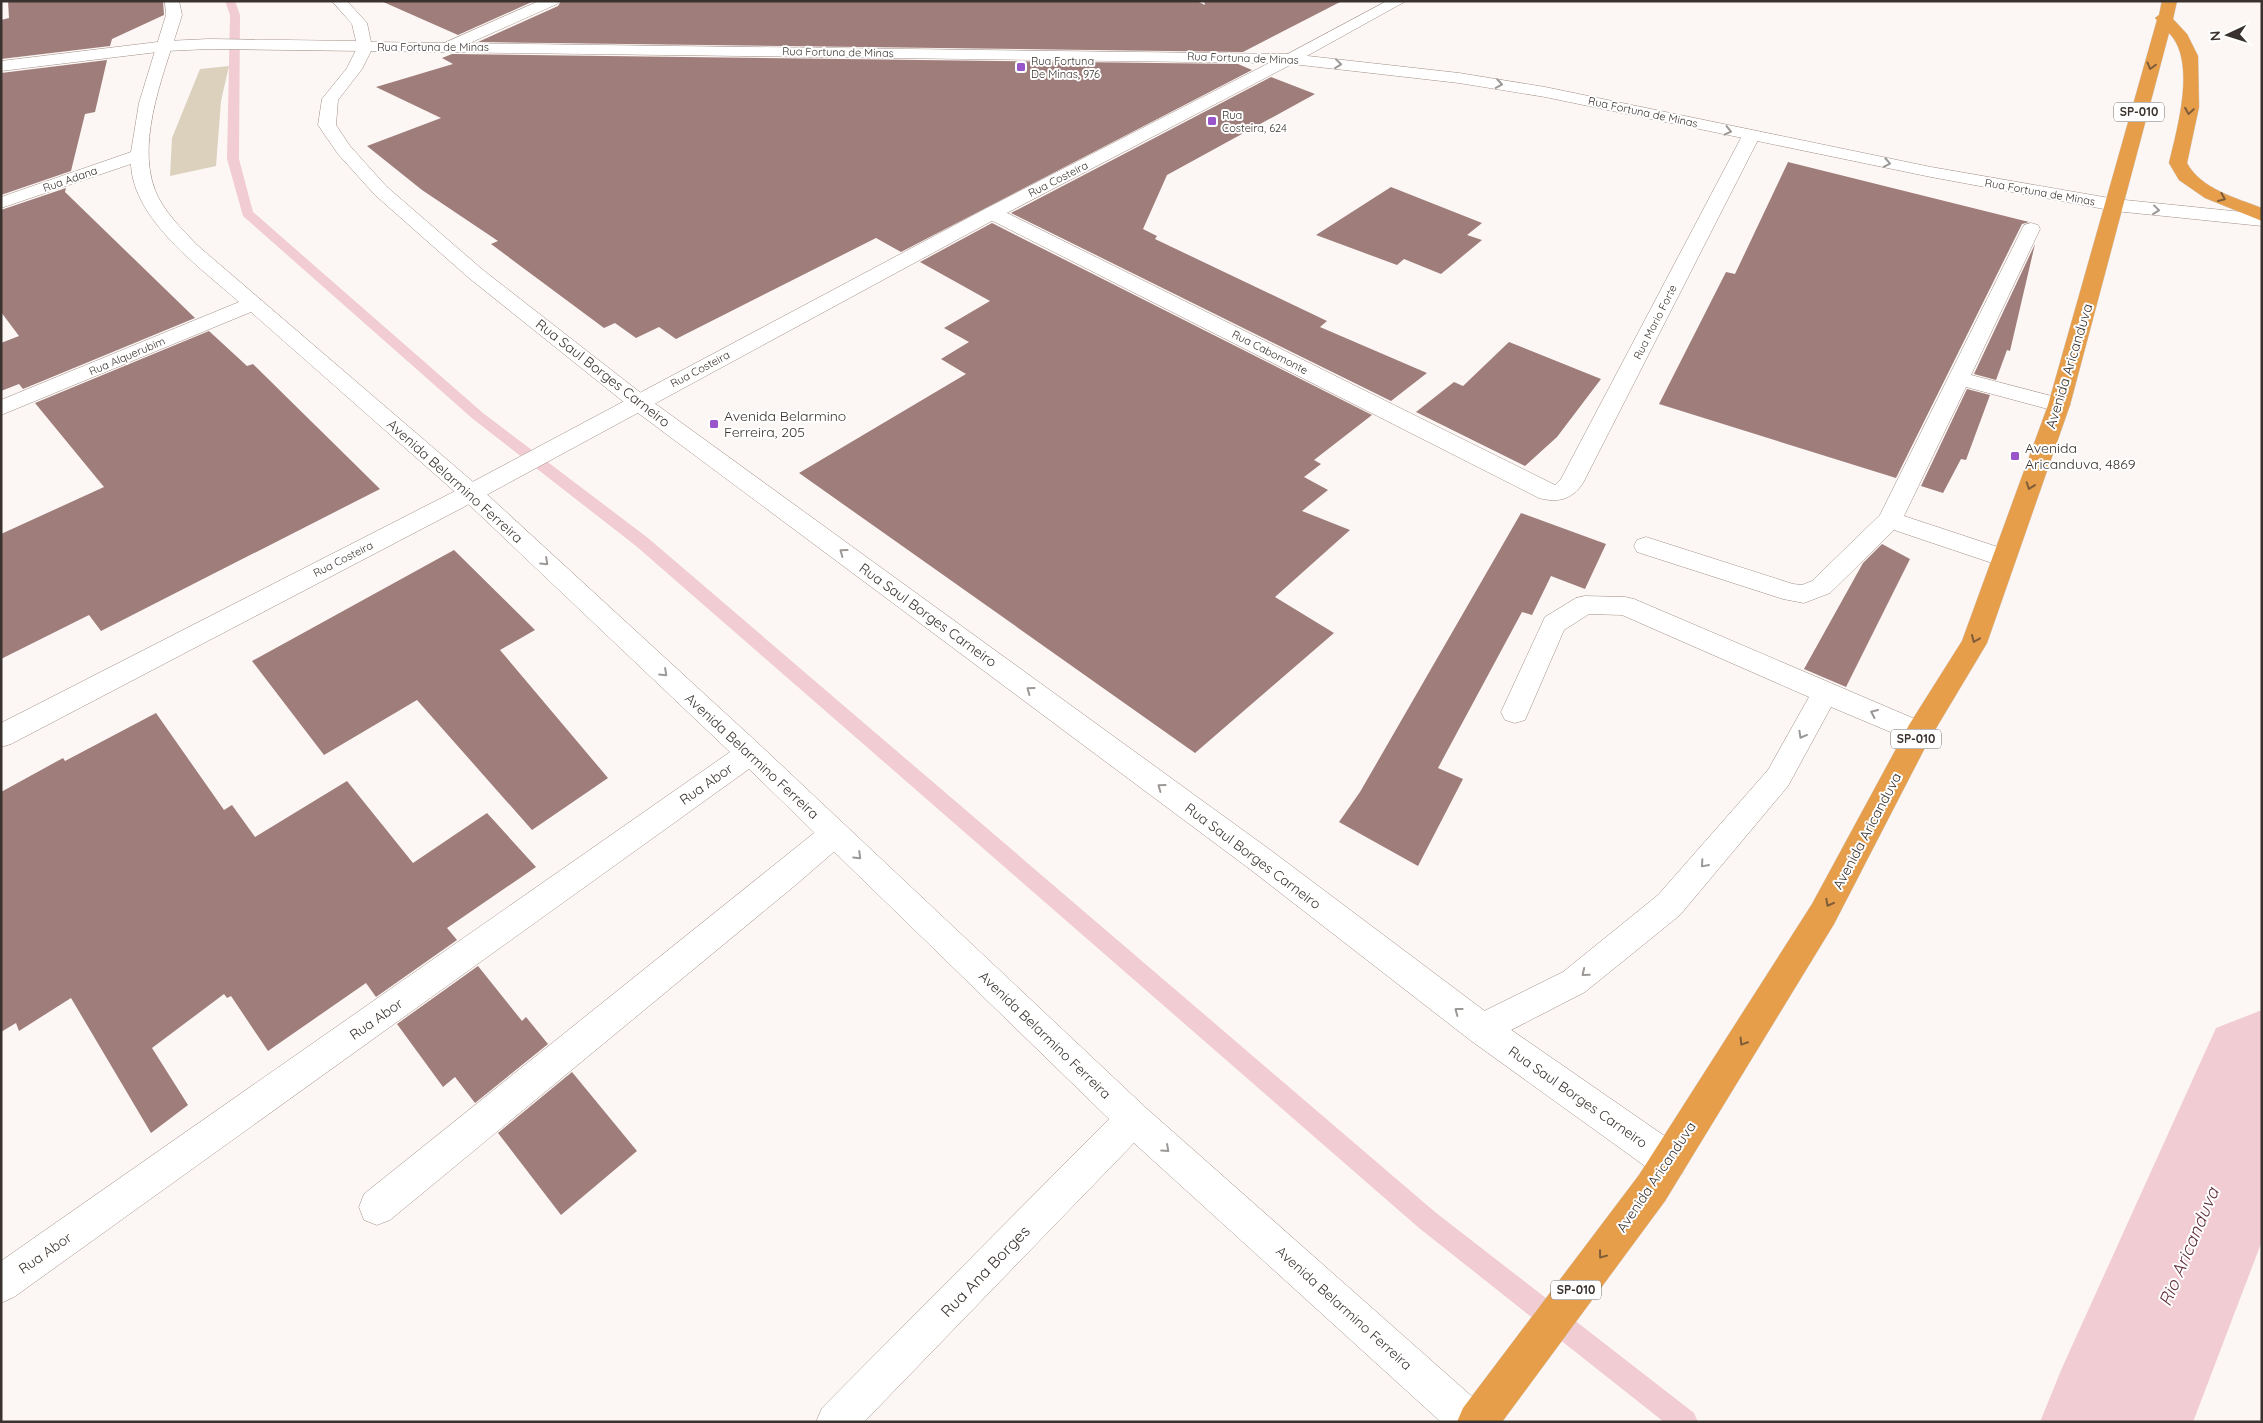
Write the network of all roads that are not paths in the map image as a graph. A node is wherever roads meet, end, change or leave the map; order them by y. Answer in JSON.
{"nodes":[{"id":1,"x":172,"y":1,"type":"edge"},
{"id":2,"x":339,"y":1,"type":"edge"},
{"id":3,"x":552,"y":1,"type":"edge"},
{"id":4,"x":1399,"y":1,"type":"edge"},
{"id":5,"x":2170,"y":1,"type":"edge"},
{"id":6,"x":2164,"y":18,"type":"junction"},
{"id":7,"x":166,"y":46,"type":"junction"},
{"id":8,"x":365,"y":47,"type":"junction"},
{"id":9,"x":448,"y":47,"type":"junction"},
{"id":10,"x":1290,"y":59,"type":"junction"},
{"id":11,"x":1,"y":66,"type":"edge"},
{"id":12,"x":1751,"y":136,"type":"junction"},
{"id":13,"x":139,"y":155,"type":"junction"},
{"id":14,"x":1,"y":203,"type":"edge"},
{"id":15,"x":2114,"y":205,"type":"junction"},
{"id":16,"x":992,"y":213,"type":"junction"},
{"id":17,"x":2262,"y":215,"type":"edge"},
{"id":18,"x":2262,"y":220,"type":"edge"},
{"id":19,"x":2031,"y":229,"type":"dead end"},
{"id":20,"x":253,"y":304,"type":"junction"},
{"id":21,"x":1959,"y":378,"type":"junction"},
{"id":22,"x":638,"y":402,"type":"junction"},
{"id":23,"x":2059,"y":404,"type":"junction"},
{"id":24,"x":1,"y":408,"type":"edge"},
{"id":25,"x":1547,"y":492,"type":"joint"},
{"id":26,"x":471,"y":493,"type":"junction"},
{"id":27,"x":1890,"y":520,"type":"junction"},
{"id":28,"x":1646,"y":546,"type":"dead end"},
{"id":29,"x":2004,"y":558,"type":"junction"},
{"id":30,"x":1826,"y":692,"type":"junction"},
{"id":31,"x":1515,"y":712,"type":"dead end"},
{"id":32,"x":1919,"y":733,"type":"junction"},
{"id":33,"x":1,"y":736,"type":"edge"},
{"id":34,"x":750,"y":753,"type":"junction"},
{"id":35,"x":834,"y":834,"type":"junction"},
{"id":36,"x":1482,"y":1029,"type":"junction"},
{"id":37,"x":1133,"y":1119,"type":"junction"},
{"id":38,"x":1661,"y":1174,"type":"junction"},
{"id":39,"x":376,"y":1207,"type":"dead end"},
{"id":40,"x":1,"y":1284,"type":"edge"},
{"id":41,"x":836,"y":1422,"type":"edge"},
{"id":42,"x":1471,"y":1422,"type":"edge"},
{"id":43,"x":1477,"y":1422,"type":"edge"}],
"edges":[{"from":1,"to":7,"type":"street","name":"Avenida Belarmino Ferreira"},
{"from":2,"to":8,"type":"street"},
{"from":3,"to":9,"type":"street"},
{"from":4,"to":10,"type":"street","name":"Rua Costeira"},
{"from":5,"to":6,"type":"highway","name":"Avenida Aricanduva","number":"SP-010"},
{"from":6,"to":15,"type":"highway","name":"Avenida Aricanduva","number":"SP-010","one_way":true},
{"from":6,"to":17,"type":"highway","one_way":true},
{"from":7,"to":8,"type":"street","name":"Rua Fortuna de Minas"},
{"from":7,"to":11,"type":"street"},
{"from":7,"to":13,"type":"street","name":"Avenida Belarmino Ferreira"},
{"from":8,"to":9,"type":"street","name":"Rua Fortuna de Minas"},
{"from":8,"to":22,"type":"street","name":"Rua Saul Borges Carneiro"},
{"from":9,"to":10,"type":"street","name":"Rua Fortuna de Minas"},
{"from":10,"to":12,"type":"street","name":"Rua Fortuna de Minas","one_way":true},
{"from":10,"to":16,"type":"street","name":"Rua Costeira"},
{"from":12,"to":15,"type":"street","name":"Rua Fortuna de Minas","one_way":true},
{"from":12,"to":25,"type":"street","name":"Rua Mario Forte"},
{"from":13,"to":14,"type":"street","name":"Rua Adana"},
{"from":13,"to":20,"type":"street","name":"Avenida Belarmino Ferreira"},
{"from":15,"to":18,"type":"street","name":"Rua Fortuna de Minas","one_way":true},
{"from":15,"to":23,"type":"highway","name":"Avenida Aricanduva","number":"SP-010"},
{"from":16,"to":22,"type":"street","name":"Rua Costeira"},
{"from":16,"to":25,"type":"street","name":"Rua Cabomonte"},
{"from":19,"to":21,"type":"street"},
{"from":20,"to":24,"type":"street","name":"Rua Alquerubim"},
{"from":20,"to":26,"type":"street","name":"Avenida Belarmino Ferreira"},
{"from":21,"to":23,"type":"street"},
{"from":21,"to":27,"type":"street"},
{"from":22,"to":26,"type":"street","name":"Rua Costeira"},
{"from":36,"to":22,"type":"street","name":"Rua Saul Borges Carneiro","one_way":true},
{"from":23,"to":29,"type":"highway","name":"Avenida Aricanduva","number":"SP-010","one_way":true},
{"from":26,"to":33,"type":"street","name":"Rua Costeira"},
{"from":26,"to":34,"type":"street","name":"Avenida Belarmino Ferreira","one_way":true},
{"from":27,"to":28,"type":"street"},
{"from":27,"to":29,"type":"street"},
{"from":29,"to":32,"type":"highway","name":"Avenida Aricanduva","number":"SP-010","one_way":true},
{"from":30,"to":31,"type":"street"},
{"from":32,"to":30,"type":"street","one_way":true},
{"from":30,"to":36,"type":"street","one_way":true},
{"from":32,"to":38,"type":"highway","name":"Avenida Aricanduva","number":"SP-010","one_way":true},
{"from":34,"to":35,"type":"street","name":"Avenida Belarmino Ferreira"},
{"from":34,"to":40,"type":"street","name":"Rua Abor"},
{"from":35,"to":37,"type":"street","name":"Avenida Belarmino Ferreira","one_way":true},
{"from":35,"to":39,"type":"street"},
{"from":36,"to":38,"type":"street","name":"Rua Saul Borges Carneiro"},
{"from":37,"to":41,"type":"street","name":"Rua Ana Borges"},
{"from":37,"to":42,"type":"street","name":"Avenida Belarmino Ferreira","one_way":true},
{"from":38,"to":43,"type":"highway","name":"Avenida Aricanduva","number":"SP-010","one_way":true}]}
